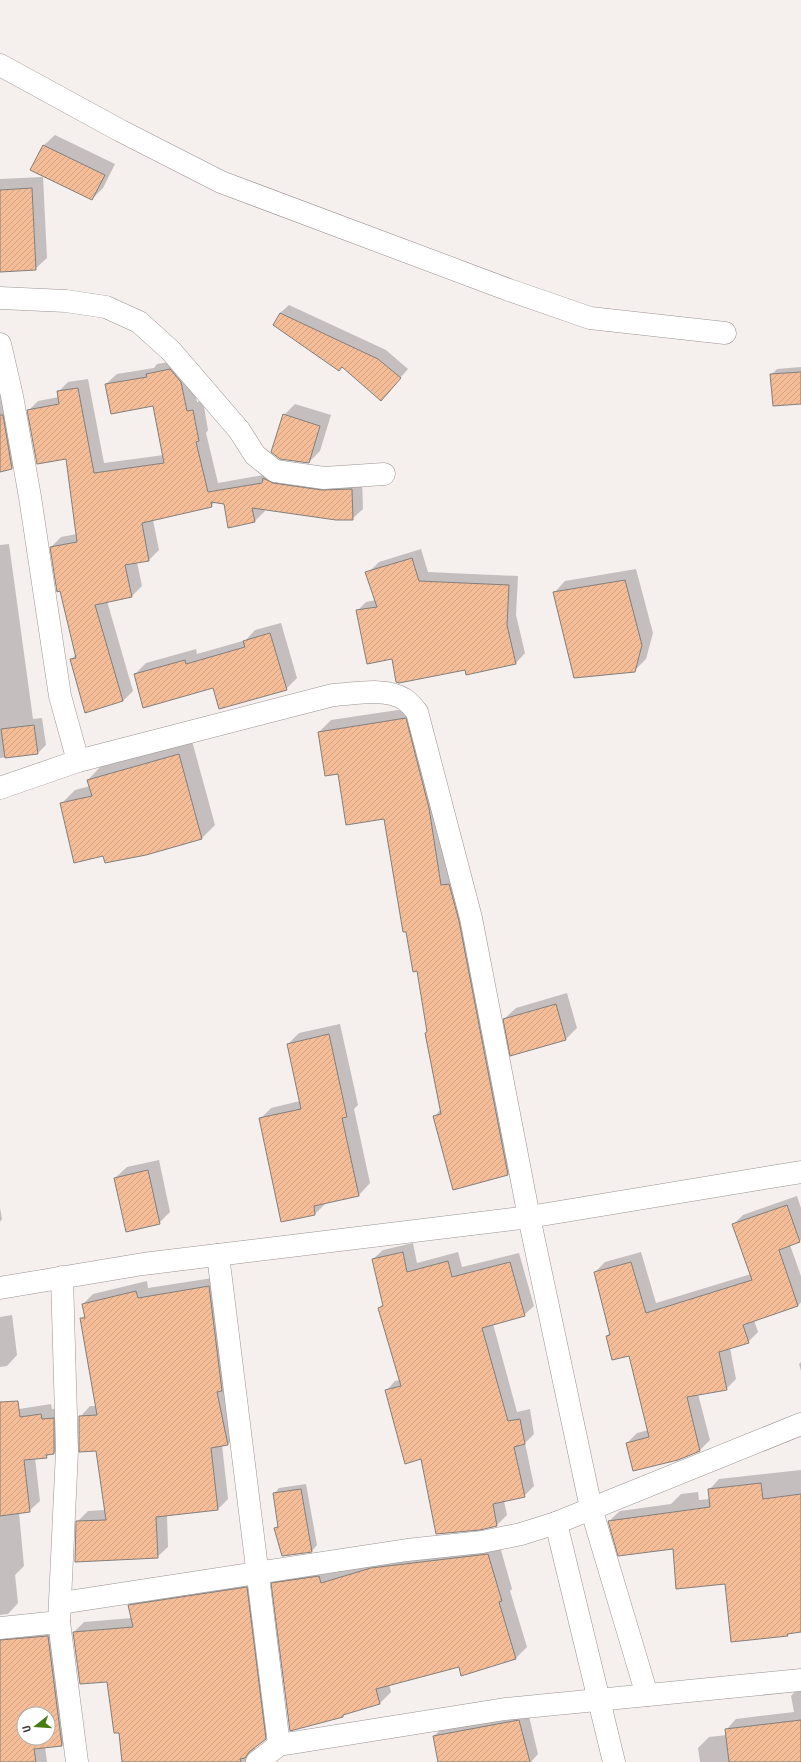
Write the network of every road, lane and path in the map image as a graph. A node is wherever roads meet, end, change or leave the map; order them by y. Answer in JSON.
{"nodes":[{"id":1,"x":0,"y":65,"type":"edge"},
{"id":2,"x":0,"y":298,"type":"edge"},
{"id":3,"x":725,"y":333,"type":"dead end"},
{"id":4,"x":0,"y":344,"type":"edge"},
{"id":5,"x":384,"y":474,"type":"dead end"},
{"id":6,"x":78,"y":761,"type":"junction"},
{"id":7,"x":0,"y":788,"type":"edge"},
{"id":8,"x":801,"y":1172,"type":"edge"},
{"id":9,"x":529,"y":1217,"type":"junction"},
{"id":10,"x":218,"y":1255,"type":"junction"},
{"id":11,"x":62,"y":1278,"type":"junction"},
{"id":12,"x":0,"y":1288,"type":"edge"},
{"id":13,"x":801,"y":1424,"type":"edge"},
{"id":14,"x":591,"y":1508,"type":"junction"},
{"id":15,"x":556,"y":1523,"type":"junction"},
{"id":16,"x":256,"y":1574,"type":"junction"},
{"id":17,"x":60,"y":1613,"type":"junction"},
{"id":18,"x":0,"y":1628,"type":"edge"},
{"id":19,"x":801,"y":1680,"type":"edge"},
{"id":20,"x":647,"y":1695,"type":"junction"},
{"id":21,"x":598,"y":1701,"type":"junction"},
{"id":22,"x":279,"y":1745,"type":"junction"},
{"id":23,"x":77,"y":1762,"type":"edge"},
{"id":24,"x":257,"y":1762,"type":"edge"},
{"id":25,"x":614,"y":1762,"type":"edge"}],
"edges":[{"from":1,"to":3,"type":"street"},
{"from":2,"to":5,"type":"street"},
{"from":4,"to":6,"type":"street"},
{"from":6,"to":7,"type":"street"},
{"from":6,"to":9,"type":"street"},
{"from":8,"to":9,"type":"street"},
{"from":9,"to":10,"type":"street"},
{"from":9,"to":14,"type":"street"},
{"from":10,"to":11,"type":"street"},
{"from":10,"to":16,"type":"street"},
{"from":11,"to":12,"type":"street"},
{"from":11,"to":17,"type":"street"},
{"from":13,"to":14,"type":"street"},
{"from":14,"to":15,"type":"street"},
{"from":14,"to":20,"type":"street"},
{"from":15,"to":16,"type":"street"},
{"from":15,"to":21,"type":"street"},
{"from":16,"to":17,"type":"street"},
{"from":16,"to":22,"type":"street"},
{"from":17,"to":18,"type":"street"},
{"from":17,"to":23,"type":"street"},
{"from":19,"to":20,"type":"street"},
{"from":20,"to":21,"type":"street"},
{"from":21,"to":22,"type":"street"},
{"from":21,"to":25,"type":"street"},
{"from":22,"to":24,"type":"street"}]}
